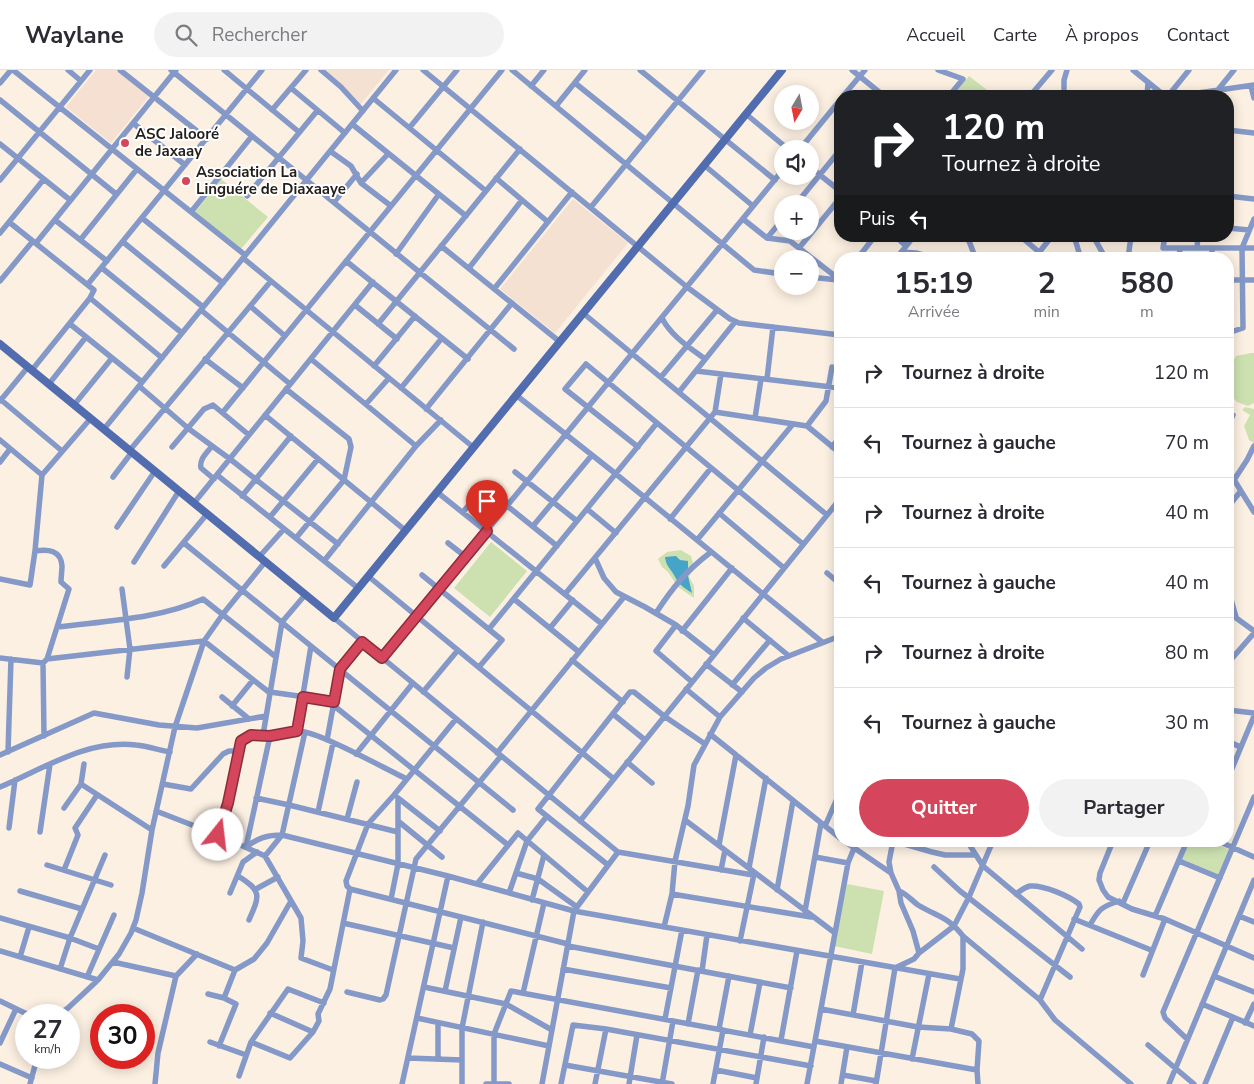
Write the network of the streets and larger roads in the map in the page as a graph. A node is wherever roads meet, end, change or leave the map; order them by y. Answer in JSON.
{"nodes":[{"id":1,"x":12,"y":70,"type":"edge"},
{"id":2,"x":68,"y":70,"type":"edge"},
{"id":3,"x":90,"y":70,"type":"edge"},
{"id":4,"x":120,"y":70,"type":"edge"},
{"id":5,"x":224,"y":70,"type":"edge"},
{"id":6,"x":262,"y":70,"type":"edge"},
{"id":7,"x":306,"y":70,"type":"edge"},
{"id":8,"x":321,"y":70,"type":"edge"},
{"id":9,"x":396,"y":70,"type":"edge"},
{"id":10,"x":423,"y":70,"type":"edge"},
{"id":11,"x":457,"y":70,"type":"edge"},
{"id":12,"x":502,"y":70,"type":"edge"},
{"id":13,"x":512,"y":70,"type":"edge"},
{"id":14,"x":544,"y":70,"type":"edge"},
{"id":15,"x":585,"y":70,"type":"edge"},
{"id":16,"x":640,"y":70,"type":"edge"},
{"id":17,"x":782,"y":70,"type":"edge"},
{"id":18,"x":852,"y":70,"type":"edge"},
{"id":19,"x":865,"y":70,"type":"edge"},
{"id":20,"x":938,"y":70,"type":"edge"},
{"id":21,"x":1052,"y":70,"type":"edge"},
{"id":22,"x":1066,"y":70,"type":"edge"},
{"id":23,"x":1133,"y":70,"type":"edge"},
{"id":24,"x":1145,"y":70,"type":"edge"},
{"id":25,"x":1189,"y":70,"type":"edge"},
{"id":26,"x":1234,"y":70,"type":"edge"},
{"id":27,"x":174,"y":71,"type":"edge"},
{"id":28,"x":700,"y":71,"type":"edge"},
{"id":29,"x":860,"y":76,"type":"junction"},
{"id":30,"x":1140,"y":76,"type":"junction"},
{"id":31,"x":81,"y":80,"type":"junction"},
{"id":32,"x":0,"y":83,"type":"edge"},
{"id":33,"x":575,"y":83,"type":"junction"},
{"id":34,"x":1148,"y":83,"type":"junction"},
{"id":35,"x":1252,"y":85,"type":"edge"},
{"id":36,"x":531,"y":86,"type":"junction"},
{"id":37,"x":444,"y":87,"type":"junction"},
{"id":38,"x":291,"y":88,"type":"junction"},
{"id":39,"x":247,"y":89,"type":"junction"},
{"id":40,"x":848,"y":90,"type":"edge"},
{"id":41,"x":877,"y":90,"type":"edge"},
{"id":42,"x":954,"y":90,"type":"edge"},
{"id":43,"x":1035,"y":90,"type":"edge"},
{"id":44,"x":1064,"y":90,"type":"edge"},
{"id":45,"x":1147,"y":90,"type":"edge"},
{"id":46,"x":1158,"y":90,"type":"edge"},
{"id":47,"x":1171,"y":90,"type":"edge"},
{"id":48,"x":1217,"y":90,"type":"edge"},
{"id":49,"x":1228,"y":90,"type":"edge"},
{"id":50,"x":154,"y":97,"type":"junction"},
{"id":51,"x":373,"y":98,"type":"junction"},
{"id":52,"x":1254,"y":98,"type":"edge"},
{"id":53,"x":0,"y":100,"type":"edge"},
{"id":54,"x":678,"y":101,"type":"junction"},
{"id":55,"x":556,"y":106,"type":"junction"},
{"id":56,"x":60,"y":107,"type":"junction"},
{"id":57,"x":470,"y":109,"type":"junction"},
{"id":58,"x":834,"y":109,"type":"edge"},
{"id":59,"x":272,"y":110,"type":"junction"},
{"id":60,"x":318,"y":110,"type":"junction"},
{"id":61,"x":363,"y":111,"type":"junction"},
{"id":62,"x":746,"y":114,"type":"junction"},
{"id":63,"x":226,"y":115,"type":"junction"},
{"id":64,"x":133,"y":123,"type":"junction"},
{"id":65,"x":352,"y":124,"type":"junction"},
{"id":66,"x":410,"y":127,"type":"junction"},
{"id":67,"x":1234,"y":131,"type":"edge"},
{"id":68,"x":39,"y":132,"type":"junction"},
{"id":69,"x":300,"y":132,"type":"junction"},
{"id":70,"x":344,"y":133,"type":"junction"},
{"id":71,"x":1254,"y":133,"type":"edge"},
{"id":72,"x":252,"y":136,"type":"junction"},
{"id":73,"x":207,"y":139,"type":"junction"},
{"id":74,"x":725,"y":139,"type":"junction"},
{"id":75,"x":646,"y":140,"type":"junction"},
{"id":76,"x":777,"y":140,"type":"edge"},
{"id":77,"x":808,"y":140,"type":"edge"},
{"id":78,"x":0,"y":144,"type":"edge"},
{"id":79,"x":112,"y":149,"type":"junction"},
{"id":80,"x":520,"y":149,"type":"junction"},
{"id":81,"x":330,"y":150,"type":"junction"},
{"id":82,"x":437,"y":150,"type":"junction"},
{"id":83,"x":388,"y":154,"type":"junction"},
{"id":84,"x":18,"y":158,"type":"junction"},
{"id":85,"x":278,"y":158,"type":"junction"},
{"id":86,"x":834,"y":158,"type":"edge"},
{"id":87,"x":626,"y":164,"type":"junction"},
{"id":88,"x":185,"y":165,"type":"junction"},
{"id":89,"x":704,"y":165,"type":"junction"},
{"id":90,"x":137,"y":169,"type":"junction"},
{"id":91,"x":357,"y":174,"type":"junction"},
{"id":92,"x":91,"y":175,"type":"junction"},
{"id":93,"x":820,"y":175,"type":"junction"},
{"id":94,"x":416,"y":176,"type":"junction"},
{"id":95,"x":496,"y":178,"type":"junction"},
{"id":96,"x":44,"y":179,"type":"junction"},
{"id":97,"x":774,"y":179,"type":"edge"},
{"id":98,"x":0,"y":180,"type":"edge"},
{"id":99,"x":306,"y":180,"type":"junction"},
{"id":100,"x":774,"y":181,"type":"edge"},
{"id":101,"x":362,"y":183,"type":"junction"},
{"id":102,"x":834,"y":187,"type":"edge"},
{"id":103,"x":164,"y":191,"type":"junction"},
{"id":104,"x":486,"y":191,"type":"junction"},
{"id":105,"x":572,"y":192,"type":"junction"},
{"id":106,"x":116,"y":194,"type":"junction"},
{"id":107,"x":439,"y":194,"type":"junction"},
{"id":108,"x":803,"y":195,"type":"edge"},
{"id":109,"x":247,"y":196,"type":"dead end"},
{"id":110,"x":1234,"y":197,"type":"edge"},
{"id":111,"x":1254,"y":199,"type":"edge"},
{"id":112,"x":70,"y":200,"type":"junction"},
{"id":113,"x":522,"y":200,"type":"junction"},
{"id":114,"x":334,"y":202,"type":"junction"},
{"id":115,"x":673,"y":203,"type":"junction"},
{"id":116,"x":834,"y":205,"type":"edge"},
{"id":117,"x":390,"y":206,"type":"junction"},
{"id":118,"x":754,"y":206,"type":"junction"},
{"id":119,"x":591,"y":207,"type":"junction"},
{"id":120,"x":192,"y":212,"type":"junction"},
{"id":121,"x":466,"y":216,"type":"junction"},
{"id":122,"x":142,"y":218,"type":"junction"},
{"id":123,"x":743,"y":219,"type":"junction"},
{"id":124,"x":1254,"y":219,"type":"edge"},
{"id":125,"x":55,"y":220,"type":"junction"},
{"id":126,"x":10,"y":222,"type":"junction"},
{"id":127,"x":548,"y":222,"type":"junction"},
{"id":128,"x":1234,"y":229,"type":"edge"},
{"id":129,"x":774,"y":230,"type":"edge"},
{"id":130,"x":1249,"y":230,"type":"junction"},
{"id":131,"x":370,"y":232,"type":"junction"},
{"id":132,"x":0,"y":233,"type":"edge"},
{"id":133,"x":768,"y":238,"type":"junction"},
{"id":134,"x":81,"y":239,"type":"junction"},
{"id":135,"x":34,"y":242,"type":"junction"},
{"id":136,"x":123,"y":242,"type":"junction"},
{"id":137,"x":870,"y":242,"type":"edge"},
{"id":138,"x":902,"y":242,"type":"edge"},
{"id":139,"x":909,"y":242,"type":"edge"},
{"id":140,"x":1027,"y":242,"type":"edge"},
{"id":141,"x":1047,"y":242,"type":"edge"},
{"id":142,"x":1164,"y":242,"type":"edge"},
{"id":143,"x":1198,"y":242,"type":"edge"},
{"id":144,"x":722,"y":244,"type":"junction"},
{"id":145,"x":441,"y":246,"type":"junction"},
{"id":146,"x":638,"y":246,"type":"junction"},
{"id":147,"x":906,"y":246,"type":"junction"},
{"id":148,"x":799,"y":248,"type":"junction"},
{"id":149,"x":1180,"y":248,"type":"junction"},
{"id":150,"x":1197,"y":248,"type":"junction"},
{"id":151,"x":1212,"y":248,"type":"junction"},
{"id":152,"x":1242,"y":248,"type":"junction"},
{"id":153,"x":1254,"y":248,"type":"edge"},
{"id":154,"x":862,"y":252,"type":"edge"},
{"id":155,"x":901,"y":252,"type":"edge"},
{"id":156,"x":1039,"y":252,"type":"joint"},
{"id":157,"x":1180,"y":252,"type":"edge"},
{"id":158,"x":1212,"y":252,"type":"edge"},
{"id":159,"x":396,"y":254,"type":"junction"},
{"id":160,"x":244,"y":257,"type":"junction"},
{"id":161,"x":107,"y":261,"type":"junction"},
{"id":162,"x":346,"y":261,"type":"junction"},
{"id":163,"x":102,"y":268,"type":"junction"},
{"id":164,"x":469,"y":268,"type":"junction"},
{"id":165,"x":420,"y":273,"type":"junction"},
{"id":166,"x":774,"y":273,"type":"edge"},
{"id":167,"x":834,"y":275,"type":"edge"},
{"id":168,"x":819,"y":278,"type":"edge"},
{"id":169,"x":834,"y":279,"type":"edge"},
{"id":170,"x":1234,"y":280,"type":"edge"},
{"id":171,"x":1243,"y":280,"type":"junction"},
{"id":172,"x":1254,"y":280,"type":"edge"},
{"id":173,"x":0,"y":281,"type":"edge"},
{"id":174,"x":271,"y":281,"type":"junction"},
{"id":175,"x":374,"y":282,"type":"junction"},
{"id":176,"x":223,"y":283,"type":"junction"},
{"id":177,"x":88,"y":284,"type":"junction"},
{"id":178,"x":687,"y":287,"type":"junction"},
{"id":179,"x":494,"y":289,"type":"junction"},
{"id":180,"x":90,"y":298,"type":"junction"},
{"id":181,"x":397,"y":301,"type":"junction"},
{"id":182,"x":512,"y":303,"type":"junction"},
{"id":183,"x":355,"y":305,"type":"junction"},
{"id":184,"x":250,"y":306,"type":"junction"},
{"id":185,"x":202,"y":309,"type":"junction"},
{"id":186,"x":306,"y":310,"type":"junction"},
{"id":187,"x":717,"y":310,"type":"junction"},
{"id":188,"x":583,"y":313,"type":"junction"},
{"id":189,"x":415,"y":316,"type":"junction"},
{"id":190,"x":662,"y":318,"type":"junction"},
{"id":191,"x":735,"y":322,"type":"junction"},
{"id":192,"x":70,"y":324,"type":"junction"},
{"id":193,"x":378,"y":324,"type":"junction"},
{"id":194,"x":773,"y":327,"type":"junction"},
{"id":195,"x":490,"y":330,"type":"junction"},
{"id":196,"x":228,"y":332,"type":"junction"},
{"id":197,"x":333,"y":332,"type":"junction"},
{"id":198,"x":1234,"y":332,"type":"edge"},
{"id":199,"x":182,"y":333,"type":"junction"},
{"id":200,"x":834,"y":334,"type":"edge"},
{"id":201,"x":285,"y":336,"type":"junction"},
{"id":202,"x":86,"y":337,"type":"junction"},
{"id":203,"x":442,"y":338,"type":"junction"},
{"id":204,"x":397,"y":339,"type":"junction"},
{"id":205,"x":560,"y":342,"type":"junction"},
{"id":206,"x":0,"y":344,"type":"edge"},
{"id":207,"x":687,"y":346,"type":"junction"},
{"id":208,"x":514,"y":350,"type":"dead end"},
{"id":209,"x":632,"y":354,"type":"junction"},
{"id":210,"x":112,"y":358,"type":"junction"},
{"id":211,"x":162,"y":358,"type":"junction"},
{"id":212,"x":468,"y":358,"type":"junction"},
{"id":213,"x":205,"y":359,"type":"junction"},
{"id":214,"x":311,"y":359,"type":"junction"},
{"id":215,"x":705,"y":359,"type":"junction"},
{"id":216,"x":264,"y":362,"type":"junction"},
{"id":217,"x":374,"y":366,"type":"junction"},
{"id":218,"x":832,"y":367,"type":"dead end"},
{"id":219,"x":30,"y":368,"type":"junction"},
{"id":220,"x":696,"y":371,"type":"junction"},
{"id":221,"x":721,"y":374,"type":"junction"},
{"id":222,"x":389,"y":378,"type":"junction"},
{"id":223,"x":661,"y":378,"type":"junction"},
{"id":224,"x":764,"y":379,"type":"junction"},
{"id":225,"x":609,"y":382,"type":"junction"},
{"id":226,"x":49,"y":384,"type":"junction"},
{"id":227,"x":140,"y":384,"type":"junction"},
{"id":228,"x":288,"y":386,"type":"junction"},
{"id":229,"x":829,"y":386,"type":"junction"},
{"id":230,"x":834,"y":387,"type":"edge"},
{"id":231,"x":243,"y":388,"type":"junction"},
{"id":232,"x":401,"y":388,"type":"junction"},
{"id":233,"x":679,"y":392,"type":"junction"},
{"id":234,"x":516,"y":395,"type":"junction"},
{"id":235,"x":0,"y":400,"type":"edge"},
{"id":236,"x":366,"y":404,"type":"junction"},
{"id":237,"x":74,"y":405,"type":"junction"},
{"id":238,"x":165,"y":408,"type":"junction"},
{"id":239,"x":588,"y":408,"type":"junction"},
{"id":240,"x":426,"y":409,"type":"junction"},
{"id":241,"x":223,"y":412,"type":"junction"},
{"id":242,"x":715,"y":412,"type":"junction"},
{"id":243,"x":265,"y":415,"type":"junction"},
{"id":244,"x":91,"y":418,"type":"junction"},
{"id":245,"x":710,"y":418,"type":"junction"},
{"id":246,"x":755,"y":418,"type":"junction"},
{"id":247,"x":441,"y":420,"type":"junction"},
{"id":248,"x":657,"y":422,"type":"junction"},
{"id":249,"x":793,"y":424,"type":"junction"},
{"id":250,"x":807,"y":426,"type":"junction"},
{"id":251,"x":104,"y":429,"type":"junction"},
{"id":252,"x":189,"y":429,"type":"junction"},
{"id":253,"x":566,"y":434,"type":"junction"},
{"id":254,"x":249,"y":436,"type":"junction"},
{"id":255,"x":291,"y":436,"type":"junction"},
{"id":256,"x":0,"y":440,"type":"edge"},
{"id":257,"x":834,"y":444,"type":"edge"},
{"id":258,"x":212,"y":446,"type":"junction"},
{"id":259,"x":416,"y":446,"type":"junction"},
{"id":260,"x":832,"y":446,"type":"joint"},
{"id":261,"x":1254,"y":446,"type":"edge"},
{"id":262,"x":172,"y":447,"type":"dead end"},
{"id":263,"x":474,"y":447,"type":"junction"},
{"id":264,"x":638,"y":447,"type":"junction"},
{"id":265,"x":686,"y":447,"type":"junction"},
{"id":266,"x":10,"y":449,"type":"junction"},
{"id":267,"x":62,"y":451,"type":"junction"},
{"id":268,"x":131,"y":451,"type":"junction"},
{"id":269,"x":592,"y":455,"type":"junction"},
{"id":270,"x":230,"y":459,"type":"junction"},
{"id":271,"x":318,"y":459,"type":"junction"},
{"id":272,"x":762,"y":461,"type":"junction"},
{"id":273,"x":0,"y":462,"type":"edge"},
{"id":274,"x":711,"y":468,"type":"junction"},
{"id":275,"x":155,"y":471,"type":"junction"},
{"id":276,"x":516,"y":472,"type":"dead end"},
{"id":277,"x":616,"y":474,"type":"junction"},
{"id":278,"x":42,"y":475,"type":"junction"},
{"id":279,"x":113,"y":477,"type":"dead end"},
{"id":280,"x":215,"y":477,"type":"junction"},
{"id":281,"x":256,"y":479,"type":"junction"},
{"id":282,"x":344,"y":480,"type":"junction"},
{"id":283,"x":1234,"y":480,"type":"joint"},
{"id":284,"x":528,"y":481,"type":"junction"},
{"id":285,"x":738,"y":490,"type":"junction"},
{"id":286,"x":178,"y":491,"type":"junction"},
{"id":287,"x":437,"y":492,"type":"junction"},
{"id":288,"x":1240,"y":492,"type":"junction"},
{"id":289,"x":242,"y":496,"type":"junction"},
{"id":290,"x":644,"y":498,"type":"junction"},
{"id":291,"x":1234,"y":500,"type":"edge"},
{"id":292,"x":283,"y":501,"type":"junction"},
{"id":293,"x":553,"y":502,"type":"junction"},
{"id":294,"x":194,"y":503,"type":"junction"},
{"id":295,"x":371,"y":503,"type":"junction"},
{"id":296,"x":508,"y":506,"type":"junction"},
{"id":297,"x":834,"y":506,"type":"edge"},
{"id":298,"x":587,"y":509,"type":"junction"},
{"id":299,"x":1253,"y":509,"type":"edge"},
{"id":300,"x":463,"y":512,"type":"junction"},
{"id":301,"x":719,"y":513,"type":"junction"},
{"id":302,"x":207,"y":514,"type":"junction"},
{"id":303,"x":827,"y":515,"type":"junction"},
{"id":304,"x":270,"y":518,"type":"junction"},
{"id":305,"x":670,"y":519,"type":"junction"},
{"id":306,"x":578,"y":521,"type":"junction"},
{"id":307,"x":309,"y":522,"type":"junction"},
{"id":308,"x":533,"y":526,"type":"junction"},
{"id":309,"x":117,"y":527,"type":"dead end"},
{"id":310,"x":284,"y":529,"type":"junction"},
{"id":311,"x":405,"y":530,"type":"junction"},
{"id":312,"x":487,"y":531,"type":"junction"},
{"id":313,"x":616,"y":533,"type":"junction"},
{"id":314,"x":296,"y":538,"type":"junction"},
{"id":315,"x":697,"y":540,"type":"junction"},
{"id":316,"x":184,"y":543,"type":"junction"},
{"id":317,"x":448,"y":543,"type":"dead end"},
{"id":318,"x":338,"y":544,"type":"junction"},
{"id":319,"x":803,"y":544,"type":"junction"},
{"id":320,"x":557,"y":546,"type":"junction"},
{"id":321,"x":35,"y":551,"type":"junction"},
{"id":322,"x":711,"y":552,"type":"junction"},
{"id":323,"x":466,"y":556,"type":"junction"},
{"id":324,"x":595,"y":558,"type":"junction"},
{"id":325,"x":262,"y":559,"type":"junction"},
{"id":326,"x":324,"y":561,"type":"junction"},
{"id":327,"x":134,"y":562,"type":"dead end"},
{"id":328,"x":164,"y":566,"type":"dead end"},
{"id":329,"x":732,"y":568,"type":"junction"},
{"id":330,"x":784,"y":568,"type":"junction"},
{"id":331,"x":537,"y":571,"type":"junction"},
{"id":332,"x":827,"y":573,"type":"dead end"},
{"id":333,"x":422,"y":574,"type":"dead end"},
{"id":334,"x":368,"y":576,"type":"junction"},
{"id":335,"x":0,"y":579,"type":"edge"},
{"id":336,"x":834,"y":579,"type":"edge"},
{"id":337,"x":358,"y":588,"type":"junction"},
{"id":338,"x":122,"y":589,"type":"dead end"},
{"id":339,"x":439,"y":589,"type":"junction"},
{"id":340,"x":242,"y":590,"type":"junction"},
{"id":341,"x":565,"y":594,"type":"junction"},
{"id":342,"x":763,"y":594,"type":"junction"},
{"id":343,"x":305,"y":595,"type":"junction"},
{"id":344,"x":624,"y":597,"type":"junction"},
{"id":345,"x":514,"y":599,"type":"junction"},
{"id":346,"x":572,"y":600,"type":"junction"},
{"id":347,"x":1234,"y":610,"type":"edge"},
{"id":348,"x":656,"y":613,"type":"junction"},
{"id":349,"x":223,"y":614,"type":"junction"},
{"id":350,"x":417,"y":616,"type":"junction"},
{"id":351,"x":1236,"y":617,"type":"joint"},
{"id":352,"x":334,"y":618,"type":"junction"},
{"id":353,"x":744,"y":618,"type":"junction"},
{"id":354,"x":126,"y":619,"type":"junction"},
{"id":355,"x":282,"y":622,"type":"junction"},
{"id":356,"x":602,"y":624,"type":"junction"},
{"id":357,"x":676,"y":626,"type":"junction"},
{"id":358,"x":57,"y":627,"type":"junction"},
{"id":359,"x":550,"y":628,"type":"junction"},
{"id":360,"x":489,"y":629,"type":"junction"},
{"id":361,"x":682,"y":631,"type":"junction"},
{"id":362,"x":1254,"y":632,"type":"edge"},
{"id":363,"x":834,"y":638,"type":"edge"},
{"id":364,"x":770,"y":640,"type":"junction"},
{"id":365,"x":204,"y":641,"type":"junction"},
{"id":366,"x":362,"y":642,"type":"junction"},
{"id":367,"x":822,"y":642,"type":"junction"},
{"id":368,"x":311,"y":646,"type":"junction"},
{"id":369,"x":130,"y":649,"type":"junction"},
{"id":370,"x":458,"y":650,"type":"junction"},
{"id":371,"x":579,"y":652,"type":"junction"},
{"id":372,"x":714,"y":655,"type":"junction"},
{"id":373,"x":789,"y":656,"type":"junction"},
{"id":374,"x":1234,"y":656,"type":"edge"},
{"id":375,"x":276,"y":657,"type":"junction"},
{"id":376,"x":0,"y":658,"type":"edge"},
{"id":377,"x":382,"y":658,"type":"junction"},
{"id":378,"x":11,"y":659,"type":"junction"},
{"id":379,"x":572,"y":660,"type":"junction"},
{"id":380,"x":45,"y":661,"type":"junction"},
{"id":381,"x":706,"y":664,"type":"junction"},
{"id":382,"x":479,"y":667,"type":"junction"},
{"id":383,"x":340,"y":669,"type":"junction"},
{"id":384,"x":127,"y":677,"type":"dead end"},
{"id":385,"x":253,"y":680,"type":"junction"},
{"id":386,"x":692,"y":682,"type":"junction"},
{"id":387,"x":413,"y":683,"type":"junction"},
{"id":388,"x":732,"y":685,"type":"junction"},
{"id":389,"x":686,"y":690,"type":"junction"},
{"id":390,"x":270,"y":692,"type":"junction"},
{"id":391,"x":423,"y":692,"type":"junction"},
{"id":392,"x":742,"y":692,"type":"junction"},
{"id":393,"x":222,"y":697,"type":"dead end"},
{"id":394,"x":303,"y":697,"type":"junction"},
{"id":395,"x":622,"y":702,"type":"junction"},
{"id":396,"x":334,"y":703,"type":"junction"},
{"id":397,"x":232,"y":706,"type":"junction"},
{"id":398,"x":391,"y":711,"type":"junction"},
{"id":399,"x":532,"y":711,"type":"junction"},
{"id":400,"x":1234,"y":711,"type":"edge"},
{"id":401,"x":613,"y":714,"type":"junction"},
{"id":402,"x":1254,"y":715,"type":"edge"},
{"id":403,"x":266,"y":716,"type":"junction"},
{"id":404,"x":664,"y":716,"type":"junction"},
{"id":405,"x":720,"y":717,"type":"junction"},
{"id":406,"x":249,"y":719,"type":"junction"},
{"id":407,"x":456,"y":719,"type":"junction"},
{"id":408,"x":175,"y":727,"type":"junction"},
{"id":409,"x":297,"y":731,"type":"junction"},
{"id":410,"x":305,"y":732,"type":"junction"},
{"id":411,"x":710,"y":734,"type":"junction"},
{"id":412,"x":263,"y":735,"type":"junction"},
{"id":413,"x":44,"y":736,"type":"junction"},
{"id":414,"x":270,"y":736,"type":"junction"},
{"id":415,"x":371,"y":736,"type":"junction"},
{"id":416,"x":645,"y":740,"type":"junction"},
{"id":417,"x":330,"y":741,"type":"junction"},
{"id":418,"x":705,"y":744,"type":"junction"},
{"id":419,"x":1234,"y":744,"type":"edge"},
{"id":420,"x":434,"y":746,"type":"junction"},
{"id":421,"x":1240,"y":747,"type":"junction"},
{"id":422,"x":239,"y":751,"type":"junction"},
{"id":423,"x":8,"y":752,"type":"junction"},
{"id":424,"x":170,"y":752,"type":"junction"},
{"id":425,"x":582,"y":753,"type":"junction"},
{"id":426,"x":356,"y":754,"type":"junction"},
{"id":427,"x":499,"y":754,"type":"junction"},
{"id":428,"x":0,"y":755,"type":"edge"},
{"id":429,"x":736,"y":755,"type":"junction"},
{"id":430,"x":627,"y":762,"type":"junction"},
{"id":431,"x":1234,"y":762,"type":"edge"},
{"id":432,"x":50,"y":764,"type":"junction"},
{"id":433,"x":84,"y":764,"type":"dead end"},
{"id":434,"x":414,"y":770,"type":"junction"},
{"id":435,"x":766,"y":778,"type":"junction"},
{"id":436,"x":407,"y":779,"type":"junction"},
{"id":437,"x":614,"y":779,"type":"junction"},
{"id":438,"x":15,"y":780,"type":"junction"},
{"id":439,"x":357,"y":782,"type":"dead end"},
{"id":440,"x":479,"y":782,"type":"junction"},
{"id":441,"x":652,"y":783,"type":"dead end"},
{"id":442,"x":81,"y":784,"type":"junction"},
{"id":443,"x":162,"y":784,"type":"junction"},
{"id":444,"x":0,"y":787,"type":"edge"},
{"id":445,"x":98,"y":795,"type":"junction"},
{"id":446,"x":549,"y":795,"type":"junction"},
{"id":447,"x":397,"y":797,"type":"junction"},
{"id":448,"x":1254,"y":797,"type":"edge"},
{"id":449,"x":256,"y":798,"type":"junction"},
{"id":450,"x":793,"y":801,"type":"junction"},
{"id":451,"x":289,"y":804,"type":"junction"},
{"id":452,"x":834,"y":804,"type":"edge"},
{"id":453,"x":459,"y":806,"type":"junction"},
{"id":454,"x":64,"y":808,"type":"dead end"},
{"id":455,"x":513,"y":810,"type":"dead end"},
{"id":456,"x":156,"y":811,"type":"junction"},
{"id":457,"x":318,"y":812,"type":"junction"},
{"id":458,"x":547,"y":816,"type":"junction"},
{"id":459,"x":347,"y":819,"type":"junction"},
{"id":460,"x":685,"y":820,"type":"junction"},
{"id":461,"x":398,"y":821,"type":"junction"},
{"id":462,"x":580,"y":821,"type":"junction"},
{"id":463,"x":368,"y":824,"type":"junction"},
{"id":464,"x":823,"y":825,"type":"junction"},
{"id":465,"x":9,"y":828,"type":"dead end"},
{"id":466,"x":152,"y":830,"type":"junction"},
{"id":467,"x":440,"y":831,"type":"junction"},
{"id":468,"x":40,"y":832,"type":"dead end"},
{"id":469,"x":398,"y":832,"type":"junction"},
{"id":470,"x":834,"y":833,"type":"edge"},
{"id":471,"x":218,"y":835,"type":"junction"},
{"id":472,"x":282,"y":835,"type":"junction"},
{"id":473,"x":527,"y":841,"type":"junction"},
{"id":474,"x":1234,"y":843,"type":"edge"},
{"id":475,"x":428,"y":845,"type":"junction"},
{"id":476,"x":508,"y":845,"type":"junction"},
{"id":477,"x":719,"y":845,"type":"junction"},
{"id":478,"x":246,"y":847,"type":"junction"},
{"id":479,"x":852,"y":847,"type":"edge"},
{"id":480,"x":892,"y":847,"type":"edge"},
{"id":481,"x":910,"y":847,"type":"edge"},
{"id":482,"x":971,"y":847,"type":"edge"},
{"id":483,"x":991,"y":847,"type":"edge"},
{"id":484,"x":1111,"y":847,"type":"edge"},
{"id":485,"x":1147,"y":847,"type":"edge"},
{"id":486,"x":1185,"y":847,"type":"edge"},
{"id":487,"x":1232,"y":848,"type":"joint"},
{"id":488,"x":854,"y":849,"type":"junction"},
{"id":489,"x":725,"y":850,"type":"junction"},
{"id":490,"x":257,"y":852,"type":"junction"},
{"id":491,"x":618,"y":852,"type":"junction"},
{"id":492,"x":355,"y":854,"type":"junction"},
{"id":493,"x":105,"y":855,"type":"dead end"},
{"id":494,"x":544,"y":855,"type":"junction"},
{"id":495,"x":976,"y":855,"type":"junction"},
{"id":496,"x":266,"y":856,"type":"junction"},
{"id":497,"x":1254,"y":856,"type":"edge"},
{"id":498,"x":442,"y":857,"type":"dead end"},
{"id":499,"x":815,"y":857,"type":"junction"},
{"id":500,"x":675,"y":861,"type":"junction"},
{"id":501,"x":1179,"y":861,"type":"junction"},
{"id":502,"x":848,"y":863,"type":"junction"},
{"id":503,"x":398,"y":864,"type":"junction"},
{"id":504,"x":47,"y":865,"type":"dead end"},
{"id":505,"x":608,"y":866,"type":"junction"},
{"id":506,"x":983,"y":866,"type":"junction"},
{"id":507,"x":934,"y":867,"type":"dead end"},
{"id":508,"x":414,"y":868,"type":"junction"},
{"id":509,"x":749,"y":868,"type":"junction"},
{"id":510,"x":64,"y":870,"type":"junction"},
{"id":511,"x":721,"y":870,"type":"junction"},
{"id":512,"x":516,"y":873,"type":"junction"},
{"id":513,"x":891,"y":873,"type":"junction"},
{"id":514,"x":754,"y":874,"type":"junction"},
{"id":515,"x":238,"y":876,"type":"junction"},
{"id":516,"x":448,"y":876,"type":"junction"},
{"id":517,"x":278,"y":878,"type":"junction"},
{"id":518,"x":1220,"y":878,"type":"junction"},
{"id":519,"x":538,"y":879,"type":"junction"},
{"id":520,"x":94,"y":880,"type":"junction"},
{"id":521,"x":1254,"y":880,"type":"edge"},
{"id":522,"x":477,"y":884,"type":"junction"},
{"id":523,"x":111,"y":885,"type":"dead end"},
{"id":524,"x":350,"y":888,"type":"junction"},
{"id":525,"x":256,"y":889,"type":"junction"},
{"id":526,"x":777,"y":890,"type":"junction"},
{"id":527,"x":899,"y":890,"type":"junction"},
{"id":528,"x":20,"y":891,"type":"dead end"},
{"id":529,"x":588,"y":892,"type":"junction"},
{"id":530,"x":230,"y":893,"type":"dead end"},
{"id":531,"x":509,"y":893,"type":"junction"},
{"id":532,"x":672,"y":894,"type":"junction"},
{"id":533,"x":1016,"y":894,"type":"junction"},
{"id":534,"x":969,"y":897,"type":"junction"},
{"id":535,"x":391,"y":899,"type":"junction"},
{"id":536,"x":532,"y":900,"type":"junction"},
{"id":537,"x":291,"y":901,"type":"junction"},
{"id":538,"x":1121,"y":902,"type":"junction"},
{"id":539,"x":407,"y":903,"type":"junction"},
{"id":540,"x":544,"y":903,"type":"junction"},
{"id":541,"x":747,"y":906,"type":"junction"},
{"id":542,"x":82,"y":909,"type":"junction"},
{"id":543,"x":575,"y":909,"type":"junction"},
{"id":544,"x":440,"y":911,"type":"junction"},
{"id":545,"x":805,"y":911,"type":"junction"},
{"id":546,"x":114,"y":915,"type":"dead end"},
{"id":547,"x":1155,"y":916,"type":"junction"},
{"id":548,"x":1239,"y":916,"type":"junction"},
{"id":549,"x":461,"y":917,"type":"junction"},
{"id":550,"x":0,"y":918,"type":"edge"},
{"id":551,"x":814,"y":918,"type":"junction"},
{"id":552,"x":1074,"y":919,"type":"junction"},
{"id":553,"x":1164,"y":919,"type":"junction"},
{"id":554,"x":250,"y":920,"type":"dead end"},
{"id":555,"x":483,"y":922,"type":"junction"},
{"id":556,"x":1254,"y":922,"type":"edge"},
{"id":557,"x":343,"y":924,"type":"junction"},
{"id":558,"x":1090,"y":925,"type":"junction"},
{"id":559,"x":954,"y":926,"type":"junction"},
{"id":560,"x":29,"y":927,"type":"junction"},
{"id":561,"x":664,"y":927,"type":"junction"},
{"id":562,"x":133,"y":928,"type":"junction"},
{"id":563,"x":682,"y":930,"type":"junction"},
{"id":564,"x":1196,"y":932,"type":"junction"},
{"id":565,"x":835,"y":933,"type":"junction"},
{"id":566,"x":707,"y":935,"type":"junction"},
{"id":567,"x":400,"y":936,"type":"junction"},
{"id":568,"x":536,"y":936,"type":"junction"},
{"id":569,"x":963,"y":936,"type":"junction"},
{"id":570,"x":1066,"y":936,"type":"junction"},
{"id":571,"x":70,"y":938,"type":"junction"},
{"id":572,"x":740,"y":941,"type":"junction"},
{"id":573,"x":433,"y":943,"type":"junction"},
{"id":574,"x":568,"y":945,"type":"junction"},
{"id":575,"x":1226,"y":946,"type":"junction"},
{"id":576,"x":454,"y":948,"type":"junction"},
{"id":577,"x":99,"y":949,"type":"junction"},
{"id":578,"x":1082,"y":949,"type":"dead end"},
{"id":579,"x":1151,"y":950,"type":"junction"},
{"id":580,"x":0,"y":951,"type":"edge"},
{"id":581,"x":798,"y":951,"type":"junction"},
{"id":582,"x":919,"y":953,"type":"junction"},
{"id":583,"x":197,"y":954,"type":"junction"},
{"id":584,"x":20,"y":956,"type":"junction"},
{"id":585,"x":831,"y":956,"type":"junction"},
{"id":586,"x":1254,"y":958,"type":"edge"},
{"id":587,"x":113,"y":962,"type":"junction"},
{"id":588,"x":862,"y":962,"type":"junction"},
{"id":589,"x":675,"y":966,"type":"junction"},
{"id":590,"x":1054,"y":966,"type":"junction"},
{"id":591,"x":895,"y":968,"type":"junction"},
{"id":592,"x":60,"y":969,"type":"junction"},
{"id":593,"x":563,"y":969,"type":"junction"},
{"id":594,"x":235,"y":970,"type":"junction"},
{"id":595,"x":333,"y":970,"type":"junction"},
{"id":596,"x":700,"y":971,"type":"junction"},
{"id":597,"x":929,"y":974,"type":"junction"},
{"id":598,"x":1142,"y":975,"type":"dead end"},
{"id":599,"x":176,"y":976,"type":"junction"},
{"id":600,"x":729,"y":976,"type":"junction"},
{"id":601,"x":1214,"y":976,"type":"junction"},
{"id":602,"x":87,"y":977,"type":"junction"},
{"id":603,"x":1070,"y":977,"type":"dead end"},
{"id":604,"x":960,"y":979,"type":"junction"},
{"id":605,"x":98,"y":980,"type":"junction"},
{"id":606,"x":760,"y":982,"type":"junction"},
{"id":607,"x":424,"y":987,"type":"junction"},
{"id":608,"x":671,"y":988,"type":"junction"},
{"id":609,"x":791,"y":988,"type":"junction"},
{"id":610,"x":445,"y":991,"type":"junction"},
{"id":611,"x":347,"y":992,"type":"dead end"},
{"id":612,"x":1254,"y":992,"type":"edge"},
{"id":613,"x":523,"y":993,"type":"junction"},
{"id":614,"x":208,"y":994,"type":"dead end"},
{"id":615,"x":468,"y":996,"type":"junction"},
{"id":616,"x":224,"y":998,"type":"junction"},
{"id":617,"x":558,"y":1000,"type":"junction"},
{"id":618,"x":1040,"y":1000,"type":"junction"},
{"id":619,"x":0,"y":1001,"type":"edge"},
{"id":620,"x":324,"y":1003,"type":"junction"},
{"id":621,"x":72,"y":1004,"type":"edge"},
{"id":622,"x":506,"y":1004,"type":"junction"},
{"id":623,"x":1202,"y":1004,"type":"junction"},
{"id":624,"x":1254,"y":1004,"type":"edge"},
{"id":625,"x":15,"y":1008,"type":"edge"},
{"id":626,"x":821,"y":1009,"type":"junction"},
{"id":627,"x":15,"y":1011,"type":"edge"},
{"id":628,"x":270,"y":1013,"type":"junction"},
{"id":629,"x":853,"y":1015,"type":"junction"},
{"id":630,"x":1233,"y":1017,"type":"junction"},
{"id":631,"x":417,"y":1018,"type":"junction"},
{"id":632,"x":665,"y":1019,"type":"junction"},
{"id":633,"x":673,"y":1021,"type":"junction"},
{"id":634,"x":886,"y":1022,"type":"junction"},
{"id":635,"x":438,"y":1023,"type":"junction"},
{"id":636,"x":1245,"y":1023,"type":"junction"},
{"id":637,"x":688,"y":1024,"type":"junction"},
{"id":638,"x":1254,"y":1026,"type":"edge"},
{"id":639,"x":918,"y":1027,"type":"junction"},
{"id":640,"x":462,"y":1028,"type":"junction"},
{"id":641,"x":606,"y":1029,"type":"junction"},
{"id":642,"x":951,"y":1029,"type":"junction"},
{"id":643,"x":552,"y":1030,"type":"junction"},
{"id":644,"x":721,"y":1030,"type":"junction"},
{"id":645,"x":313,"y":1032,"type":"junction"},
{"id":646,"x":494,"y":1034,"type":"junction"},
{"id":647,"x":637,"y":1034,"type":"junction"},
{"id":648,"x":750,"y":1035,"type":"junction"},
{"id":649,"x":764,"y":1038,"type":"junction"},
{"id":650,"x":1187,"y":1039,"type":"junction"},
{"id":651,"x":670,"y":1040,"type":"junction"},
{"id":652,"x":781,"y":1040,"type":"junction"},
{"id":653,"x":210,"y":1042,"type":"dead end"},
{"id":654,"x":251,"y":1042,"type":"junction"},
{"id":655,"x":0,"y":1043,"type":"edge"},
{"id":656,"x":815,"y":1044,"type":"junction"},
{"id":657,"x":1148,"y":1045,"type":"dead end"},
{"id":658,"x":219,"y":1046,"type":"junction"},
{"id":659,"x":549,"y":1046,"type":"junction"},
{"id":660,"x":847,"y":1047,"type":"junction"},
{"id":661,"x":719,"y":1050,"type":"junction"},
{"id":662,"x":881,"y":1053,"type":"junction"},
{"id":663,"x":246,"y":1055,"type":"junction"},
{"id":664,"x":761,"y":1057,"type":"junction"},
{"id":665,"x":408,"y":1058,"type":"junction"},
{"id":666,"x":438,"y":1059,"type":"junction"},
{"id":667,"x":912,"y":1059,"type":"junction"},
{"id":668,"x":462,"y":1060,"type":"junction"},
{"id":669,"x":0,"y":1064,"type":"edge"},
{"id":670,"x":565,"y":1065,"type":"junction"},
{"id":671,"x":811,"y":1066,"type":"junction"},
{"id":672,"x":1176,"y":1069,"type":"junction"},
{"id":673,"x":716,"y":1070,"type":"junction"},
{"id":674,"x":977,"y":1070,"type":"junction"},
{"id":675,"x":598,"y":1071,"type":"junction"},
{"id":676,"x":842,"y":1074,"type":"junction"},
{"id":677,"x":239,"y":1076,"type":"dead end"},
{"id":678,"x":630,"y":1077,"type":"junction"},
{"id":679,"x":31,"y":1081,"type":"edge"},
{"id":680,"x":757,"y":1081,"type":"edge"},
{"id":681,"x":662,"y":1083,"type":"edge"},
{"id":682,"x":876,"y":1083,"type":"edge"},
{"id":683,"x":155,"y":1084,"type":"edge"},
{"id":684,"x":402,"y":1084,"type":"edge"},
{"id":685,"x":462,"y":1084,"type":"edge"},
{"id":686,"x":486,"y":1084,"type":"edge"},
{"id":687,"x":494,"y":1084,"type":"edge"},
{"id":688,"x":509,"y":1084,"type":"edge"},
{"id":689,"x":542,"y":1084,"type":"edge"},
{"id":690,"x":561,"y":1084,"type":"edge"},
{"id":691,"x":595,"y":1084,"type":"edge"},
{"id":692,"x":629,"y":1084,"type":"edge"},
{"id":693,"x":672,"y":1084,"type":"edge"},
{"id":694,"x":713,"y":1084,"type":"edge"},
{"id":695,"x":807,"y":1084,"type":"edge"},
{"id":696,"x":841,"y":1084,"type":"edge"},
{"id":697,"x":978,"y":1084,"type":"edge"},
{"id":698,"x":1131,"y":1084,"type":"edge"},
{"id":699,"x":1169,"y":1084,"type":"edge"},
{"id":700,"x":1194,"y":1084,"type":"edge"},
{"id":701,"x":1205,"y":1084,"type":"edge"}],
"edges":[{"from":1,"to":32,"type":"street"},
{"from":1,"to":56,"type":"street"},
{"from":2,"to":31,"type":"street"},
{"from":3,"to":31,"type":"street"},
{"from":4,"to":50,"type":"street"},
{"from":5,"to":39,"type":"street"},
{"from":6,"to":39,"type":"street"},
{"from":7,"to":38,"type":"street"},
{"from":8,"to":61,"type":"street"},
{"from":9,"to":51,"type":"street"},
{"from":10,"to":37,"type":"street"},
{"from":11,"to":37,"type":"street"},
{"from":12,"to":57,"type":"street"},
{"from":13,"to":36,"type":"street"},
{"from":14,"to":36,"type":"street"},
{"from":15,"to":33,"type":"street"},
{"from":16,"to":54,"type":"street"},
{"from":17,"to":62,"type":"street"},
{"from":18,"to":29,"type":"street"},
{"from":19,"to":29,"type":"street"},
{"from":20,"to":42,"type":"street"},
{"from":21,"to":43,"type":"street"},
{"from":22,"to":44,"type":"street"},
{"from":23,"to":30,"type":"street"},
{"from":24,"to":30,"type":"street"},
{"from":25,"to":47,"type":"street"},
{"from":26,"to":48,"type":"street"},
{"from":27,"to":50,"type":"street"},
{"from":27,"to":63,"type":"street"},
{"from":28,"to":54,"type":"street"},
{"from":29,"to":40,"type":"street"},
{"from":29,"to":41,"type":"street"},
{"from":30,"to":34,"type":"street"},
{"from":31,"to":56,"type":"street"},
{"from":33,"to":55,"type":"street"},
{"from":33,"to":75,"type":"street"},
{"from":34,"to":45,"type":"street"},
{"from":34,"to":46,"type":"street"},
{"from":35,"to":49,"type":"street"},
{"from":35,"to":52,"type":"street"},
{"from":36,"to":55,"type":"street"},
{"from":37,"to":57,"type":"street"},
{"from":37,"to":66,"type":"street"},
{"from":38,"to":59,"type":"street"},
{"from":38,"to":60,"type":"street"},
{"from":39,"to":59,"type":"street"},
{"from":39,"to":63,"type":"street"},
{"from":50,"to":64,"type":"street"},
{"from":50,"to":73,"type":"street"},
{"from":51,"to":61,"type":"street"},
{"from":51,"to":66,"type":"street"},
{"from":53,"to":68,"type":"street"},
{"from":54,"to":74,"type":"street"},
{"from":54,"to":75,"type":"street"},
{"from":55,"to":87,"type":"street"},
{"from":56,"to":68,"type":"street"},
{"from":56,"to":79,"type":"street"},
{"from":57,"to":80,"type":"street"},
{"from":57,"to":82,"type":"street"},
{"from":58,"to":77,"type":"street"},
{"from":59,"to":69,"type":"street"},
{"from":60,"to":69,"type":"street"},
{"from":60,"to":70,"type":"street"},
{"from":61,"to":65,"type":"street"},
{"from":62,"to":74,"type":"street"},
{"from":62,"to":76,"type":"street"},
{"from":63,"to":72,"type":"street"},
{"from":63,"to":73,"type":"street"},
{"from":64,"to":79,"type":"street"},
{"from":64,"to":88,"type":"street"},
{"from":65,"to":70,"type":"street"},
{"from":65,"to":83,"type":"street"},
{"from":66,"to":82,"type":"street"},
{"from":67,"to":71,"type":"street"},
{"from":68,"to":84,"type":"street"},
{"from":68,"to":92,"type":"street"},
{"from":69,"to":85,"type":"street"},
{"from":70,"to":81,"type":"street"},
{"from":72,"to":85,"type":"street"},
{"from":72,"to":120,"type":"street"},
{"from":73,"to":88,"type":"street"},
{"from":74,"to":89,"type":"street"},
{"from":74,"to":97,"type":"street"},
{"from":75,"to":87,"type":"street"},
{"from":78,"to":84,"type":"street"},
{"from":79,"to":90,"type":"street"},
{"from":79,"to":92,"type":"street"},
{"from":80,"to":95,"type":"street"},
{"from":80,"to":105,"type":"street"},
{"from":81,"to":91,"type":"street"},
{"from":81,"to":99,"type":"street"},
{"from":82,"to":94,"type":"street"},
{"from":82,"to":104,"type":"street"},
{"from":83,"to":94,"type":"street"},
{"from":83,"to":101,"type":"street"},
{"from":84,"to":96,"type":"street"},
{"from":84,"to":98,"type":"street"},
{"from":85,"to":99,"type":"street"},
{"from":85,"to":109,"type":"street"},
{"from":86,"to":93,"type":"street"},
{"from":87,"to":115,"type":"street"},
{"from":87,"to":119,"type":"street"},
{"from":88,"to":103,"type":"street"},
{"from":89,"to":115,"type":"street"},
{"from":89,"to":118,"type":"street"},
{"from":90,"to":103,"type":"street"},
{"from":90,"to":106,"type":"street"},
{"from":91,"to":101,"type":"street"},
{"from":91,"to":114,"type":"street"},
{"from":92,"to":106,"type":"street"},
{"from":92,"to":112,"type":"street"},
{"from":93,"to":102,"type":"street"},
{"from":93,"to":108,"type":"street"},
{"from":94,"to":107,"type":"street"},
{"from":94,"to":117,"type":"street"},
{"from":95,"to":104,"type":"street"},
{"from":95,"to":113,"type":"street"},
{"from":96,"to":112,"type":"street"},
{"from":96,"to":126,"type":"street"},
{"from":99,"to":114,"type":"street"},
{"from":99,"to":160,"type":"street"},
{"from":100,"to":118,"type":"street"},
{"from":101,"to":117,"type":"street"},
{"from":103,"to":120,"type":"street"},
{"from":103,"to":122,"type":"street"},
{"from":104,"to":121,"type":"street"},
{"from":105,"to":119,"type":"street"},
{"from":105,"to":127,"type":"street"},
{"from":106,"to":134,"type":"street"},
{"from":107,"to":121,"type":"street"},
{"from":107,"to":159,"type":"street"},
{"from":110,"to":111,"type":"street"},
{"from":112,"to":125,"type":"street"},
{"from":113,"to":127,"type":"street"},
{"from":113,"to":164,"type":"street"},
{"from":114,"to":131,"type":"street"},
{"from":115,"to":144,"type":"street"},
{"from":115,"to":146,"type":"street"},
{"from":116,"to":148,"type":"street"},
{"from":117,"to":131,"type":"street"},
{"from":118,"to":123,"type":"street"},
{"from":119,"to":146,"type":"street"},
{"from":120,"to":160,"type":"street"},
{"from":121,"to":145,"type":"street"},
{"from":122,"to":136,"type":"street"},
{"from":122,"to":176,"type":"street"},
{"from":123,"to":133,"type":"street"},
{"from":123,"to":144,"type":"street"},
{"from":124,"to":130,"type":"street"},
{"from":125,"to":134,"type":"street"},
{"from":125,"to":135,"type":"street"},
{"from":126,"to":132,"type":"street"},
{"from":126,"to":135,"type":"street"},
{"from":127,"to":179,"type":"street"},
{"from":128,"to":130,"type":"street"},
{"from":129,"to":133,"type":"street"},
{"from":130,"to":152,"type":"street"},
{"from":131,"to":159,"type":"street"},
{"from":131,"to":162,"type":"street"},
{"from":133,"to":148,"type":"street"},
{"from":134,"to":161,"type":"street"},
{"from":135,"to":173,"type":"street"},
{"from":135,"to":177,"type":"street"},
{"from":136,"to":161,"type":"street"},
{"from":136,"to":185,"type":"street"},
{"from":137,"to":154,"type":"street"},
{"from":138,"to":147,"type":"street"},
{"from":139,"to":147,"type":"street"},
{"from":140,"to":156,"type":"street"},
{"from":141,"to":156,"type":"street"},
{"from":142,"to":149,"type":"street"},
{"from":143,"to":150,"type":"street"},
{"from":144,"to":166,"type":"street"},
{"from":144,"to":178,"type":"street"},
{"from":145,"to":164,"type":"street"},
{"from":145,"to":165,"type":"street"},
{"from":146,"to":178,"type":"street"},
{"from":146,"to":188,"type":"street"},
{"from":147,"to":155,"type":"street"},
{"from":148,"to":167,"type":"street"},
{"from":149,"to":150,"type":"street"},
{"from":149,"to":157,"type":"street"},
{"from":150,"to":151,"type":"street"},
{"from":151,"to":152,"type":"street"},
{"from":151,"to":158,"type":"street"},
{"from":152,"to":153,"type":"street"},
{"from":152,"to":171,"type":"street"},
{"from":159,"to":165,"type":"street"},
{"from":160,"to":174,"type":"street"},
{"from":160,"to":176,"type":"street"},
{"from":161,"to":163,"type":"street"},
{"from":162,"to":175,"type":"street"},
{"from":162,"to":186,"type":"street"},
{"from":163,"to":177,"type":"street"},
{"from":163,"to":199,"type":"street"},
{"from":164,"to":179,"type":"street"},
{"from":165,"to":181,"type":"street"},
{"from":165,"to":195,"type":"street"},
{"from":168,"to":169,"type":"street"},
{"from":170,"to":171,"type":"street"},
{"from":171,"to":172,"type":"street"},
{"from":171,"to":198,"type":"street"},
{"from":174,"to":184,"type":"street"},
{"from":174,"to":186,"type":"street"},
{"from":175,"to":181,"type":"street"},
{"from":175,"to":183,"type":"street"},
{"from":176,"to":185,"type":"street"},
{"from":177,"to":180,"type":"street"},
{"from":178,"to":187,"type":"street"},
{"from":178,"to":190,"type":"street"},
{"from":179,"to":182,"type":"street"},
{"from":180,"to":192,"type":"street"},
{"from":180,"to":211,"type":"street"},
{"from":181,"to":189,"type":"street"},
{"from":181,"to":193,"type":"street"},
{"from":182,"to":195,"type":"street"},
{"from":182,"to":205,"type":"street"},
{"from":183,"to":193,"type":"street"},
{"from":183,"to":197,"type":"street"},
{"from":184,"to":196,"type":"street"},
{"from":184,"to":201,"type":"street"},
{"from":185,"to":196,"type":"street"},
{"from":185,"to":199,"type":"street"},
{"from":186,"to":197,"type":"street"},
{"from":186,"to":201,"type":"street"},
{"from":187,"to":191,"type":"street"},
{"from":187,"to":207,"type":"street"},
{"from":188,"to":205,"type":"street"},
{"from":188,"to":209,"type":"street"},
{"from":189,"to":203,"type":"street"},
{"from":189,"to":204,"type":"street"},
{"from":190,"to":207,"type":"street"},
{"from":190,"to":209,"type":"street"},
{"from":191,"to":194,"type":"street"},
{"from":191,"to":215,"type":"street"},
{"from":192,"to":202,"type":"street"},
{"from":192,"to":219,"type":"street"},
{"from":193,"to":204,"type":"street"},
{"from":194,"to":200,"type":"street"},
{"from":194,"to":224,"type":"street"},
{"from":195,"to":208,"type":"street"},
{"from":195,"to":212,"type":"street"},
{"from":196,"to":213,"type":"street"},
{"from":196,"to":216,"type":"street"},
{"from":197,"to":214,"type":"street"},
{"from":197,"to":217,"type":"street"},
{"from":199,"to":211,"type":"street"},
{"from":201,"to":216,"type":"street"},
{"from":202,"to":210,"type":"street"},
{"from":202,"to":226,"type":"street"},
{"from":203,"to":212,"type":"street"},
{"from":203,"to":232,"type":"street"},
{"from":204,"to":217,"type":"street"},
{"from":205,"to":234,"type":"street"},
{"from":206,"to":219,"type":"street"},
{"from":207,"to":215,"type":"street"},
{"from":207,"to":223,"type":"street"},
{"from":209,"to":223,"type":"street"},
{"from":209,"to":225,"type":"street"},
{"from":210,"to":227,"type":"street"},
{"from":210,"to":237,"type":"street"},
{"from":211,"to":227,"type":"street"},
{"from":212,"to":240,"type":"street"},
{"from":213,"to":231,"type":"street"},
{"from":213,"to":238,"type":"street"},
{"from":214,"to":228,"type":"street"},
{"from":214,"to":236,"type":"street"},
{"from":215,"to":220,"type":"street"},
{"from":216,"to":228,"type":"street"},
{"from":216,"to":231,"type":"street"},
{"from":217,"to":222,"type":"street"},
{"from":218,"to":229,"type":"street"},
{"from":219,"to":226,"type":"street"},
{"from":219,"to":235,"type":"street"},
{"from":220,"to":221,"type":"street"},
{"from":220,"to":233,"type":"street"},
{"from":221,"to":224,"type":"street"},
{"from":221,"to":242,"type":"street"},
{"from":222,"to":232,"type":"street"},
{"from":222,"to":236,"type":"street"},
{"from":223,"to":233,"type":"street"},
{"from":224,"to":229,"type":"street"},
{"from":224,"to":246,"type":"street"},
{"from":225,"to":239,"type":"street"},
{"from":225,"to":239,"type":"street"},
{"from":225,"to":248,"type":"street"},
{"from":226,"to":237,"type":"street"},
{"from":227,"to":238,"type":"street"},
{"from":227,"to":251,"type":"street"},
{"from":228,"to":243,"type":"street"},
{"from":228,"to":282,"type":"street"},
{"from":229,"to":230,"type":"street"},
{"from":229,"to":250,"type":"street"},
{"from":231,"to":241,"type":"street"},
{"from":232,"to":240,"type":"street"},
{"from":233,"to":245,"type":"street"},
{"from":234,"to":253,"type":"street"},
{"from":234,"to":263,"type":"street"},
{"from":235,"to":267,"type":"street"},
{"from":236,"to":259,"type":"street"},
{"from":237,"to":244,"type":"street"},
{"from":238,"to":252,"type":"street"},
{"from":238,"to":268,"type":"street"},
{"from":239,"to":253,"type":"street"},
{"from":239,"to":264,"type":"street"},
{"from":240,"to":247,"type":"street"},
{"from":241,"to":252,"type":"street"},
{"from":241,"to":254,"type":"street"},
{"from":242,"to":245,"type":"street"},
{"from":242,"to":246,"type":"street"},
{"from":243,"to":254,"type":"street"},
{"from":243,"to":255,"type":"street"},
{"from":244,"to":251,"type":"street"},
{"from":244,"to":267,"type":"street"},
{"from":245,"to":265,"type":"street"},
{"from":245,"to":272,"type":"street"},
{"from":246,"to":249,"type":"street"},
{"from":247,"to":259,"type":"street"},
{"from":247,"to":263,"type":"street"},
{"from":248,"to":264,"type":"street"},
{"from":248,"to":265,"type":"street"},
{"from":249,"to":250,"type":"street"},
{"from":249,"to":272,"type":"street"},
{"from":250,"to":260,"type":"street"},
{"from":251,"to":268,"type":"street"},
{"from":252,"to":258,"type":"street"},
{"from":252,"to":262,"type":"street"},
{"from":253,"to":269,"type":"street"},
{"from":253,"to":284,"type":"street"},
{"from":254,"to":270,"type":"street"},
{"from":255,"to":271,"type":"street"},
{"from":255,"to":281,"type":"street"},
{"from":256,"to":266,"type":"street"},
{"from":257,"to":260,"type":"street"},
{"from":258,"to":270,"type":"street"},
{"from":258,"to":280,"type":"street"},
{"from":259,"to":295,"type":"street"},
{"from":261,"to":283,"type":"street"},
{"from":263,"to":287,"type":"street"},
{"from":264,"to":277,"type":"street"},
{"from":265,"to":274,"type":"street"},
{"from":265,"to":290,"type":"street"},
{"from":266,"to":273,"type":"street"},
{"from":266,"to":278,"type":"street"},
{"from":267,"to":278,"type":"street"},
{"from":268,"to":275,"type":"street"},
{"from":268,"to":279,"type":"street"},
{"from":269,"to":277,"type":"street"},
{"from":269,"to":293,"type":"street"},
{"from":270,"to":280,"type":"street"},
{"from":270,"to":281,"type":"street"},
{"from":271,"to":282,"type":"street"},
{"from":271,"to":292,"type":"street"},
{"from":272,"to":285,"type":"street"},
{"from":272,"to":303,"type":"street"},
{"from":274,"to":285,"type":"street"},
{"from":274,"to":305,"type":"street"},
{"from":275,"to":286,"type":"street"},
{"from":275,"to":309,"type":"street"},
{"from":276,"to":284,"type":"street"},
{"from":277,"to":290,"type":"street"},
{"from":277,"to":298,"type":"street"},
{"from":278,"to":321,"type":"street"},
{"from":280,"to":289,"type":"street"},
{"from":280,"to":294,"type":"street"},
{"from":281,"to":289,"type":"street"},
{"from":281,"to":292,"type":"street"},
{"from":282,"to":295,"type":"street"},
{"from":282,"to":307,"type":"street"},
{"from":283,"to":288,"type":"street"},
{"from":284,"to":293,"type":"street"},
{"from":284,"to":296,"type":"street"},
{"from":285,"to":301,"type":"street"},
{"from":285,"to":319,"type":"street"},
{"from":286,"to":294,"type":"street"},
{"from":286,"to":327,"type":"street"},
{"from":287,"to":300,"type":"street"},
{"from":287,"to":311,"type":"street"},
{"from":288,"to":291,"type":"street"},
{"from":288,"to":299,"type":"street"},
{"from":289,"to":304,"type":"street"},
{"from":290,"to":305,"type":"street"},
{"from":290,"to":313,"type":"street"},
{"from":292,"to":304,"type":"street"},
{"from":292,"to":307,"type":"street"},
{"from":293,"to":306,"type":"street"},
{"from":293,"to":308,"type":"street"},
{"from":294,"to":302,"type":"street"},
{"from":295,"to":311,"type":"street"},
{"from":295,"to":318,"type":"street"},
{"from":296,"to":300,"type":"street"},
{"from":296,"to":308,"type":"street"},
{"from":296,"to":312,"type":"street"},
{"from":297,"to":303,"type":"street"},
{"from":298,"to":306,"type":"street"},
{"from":298,"to":313,"type":"street"},
{"from":300,"to":312,"type":"street"},
{"from":301,"to":315,"type":"street"},
{"from":301,"to":330,"type":"street"},
{"from":302,"to":316,"type":"street"},
{"from":302,"to":325,"type":"street"},
{"from":303,"to":319,"type":"street"},
{"from":304,"to":310,"type":"street"},
{"from":305,"to":315,"type":"street"},
{"from":306,"to":320,"type":"street"},
{"from":307,"to":314,"type":"street"},
{"from":307,"to":318,"type":"street"},
{"from":308,"to":320,"type":"street"},
{"from":310,"to":314,"type":"street"},
{"from":310,"to":325,"type":"street"},
{"from":311,"to":334,"type":"street"},
{"from":312,"to":323,"type":"street"},
{"from":312,"to":331,"type":"street"},
{"from":313,"to":324,"type":"street"},
{"from":314,"to":326,"type":"street"},
{"from":315,"to":322,"type":"street"},
{"from":316,"to":328,"type":"street"},
{"from":316,"to":340,"type":"street"},
{"from":317,"to":323,"type":"street"},
{"from":318,"to":326,"type":"street"},
{"from":319,"to":330,"type":"street"},
{"from":320,"to":331,"type":"street"},
{"from":321,"to":335,"type":"street"},
{"from":321,"to":358,"type":"street"},
{"from":322,"to":329,"type":"street"},
{"from":322,"to":348,"type":"street"},
{"from":323,"to":339,"type":"street"},
{"from":324,"to":341,"type":"street"},
{"from":324,"to":344,"type":"street"},
{"from":325,"to":340,"type":"street"},
{"from":325,"to":343,"type":"street"},
{"from":326,"to":337,"type":"street"},
{"from":329,"to":342,"type":"street"},
{"from":329,"to":361,"type":"street"},
{"from":330,"to":342,"type":"street"},
{"from":331,"to":341,"type":"street"},
{"from":331,"to":345,"type":"street"},
{"from":332,"to":336,"type":"street"},
{"from":333,"to":339,"type":"street"},
{"from":334,"to":337,"type":"street"},
{"from":334,"to":350,"type":"street"},
{"from":337,"to":352,"type":"street"},
{"from":338,"to":354,"type":"street"},
{"from":339,"to":350,"type":"street"},
{"from":339,"to":360,"type":"street"},
{"from":340,"to":349,"type":"street"},
{"from":340,"to":355,"type":"street"},
{"from":341,"to":346,"type":"street"},
{"from":342,"to":353,"type":"street"},
{"from":342,"to":367,"type":"street"},
{"from":343,"to":352,"type":"street"},
{"from":343,"to":355,"type":"street"},
{"from":344,"to":348,"type":"street"},
{"from":344,"to":356,"type":"street"},
{"from":345,"to":359,"type":"street"},
{"from":345,"to":360,"type":"street"},
{"from":346,"to":356,"type":"street"},
{"from":346,"to":359,"type":"street"},
{"from":347,"to":351,"type":"street"},
{"from":348,"to":357,"type":"street"},
{"from":349,"to":354,"type":"street"},
{"from":349,"to":365,"type":"street"},
{"from":349,"to":375,"type":"street"},
{"from":350,"to":370,"type":"street"},
{"from":350,"to":377,"type":"street"},
{"from":351,"to":362,"type":"street"},
{"from":352,"to":366,"type":"street"},
{"from":353,"to":364,"type":"street"},
{"from":353,"to":372,"type":"street"},
{"from":354,"to":358,"type":"street"},
{"from":354,"to":369,"type":"street"},
{"from":355,"to":368,"type":"street"},
{"from":355,"to":375,"type":"street"},
{"from":356,"to":371,"type":"street"},
{"from":357,"to":361,"type":"street"},
{"from":357,"to":386,"type":"street"},
{"from":358,"to":380,"type":"street"},
{"from":359,"to":371,"type":"street"},
{"from":360,"to":382,"type":"street"},
{"from":361,"to":372,"type":"street"},
{"from":362,"to":374,"type":"street"},
{"from":363,"to":367,"type":"street"},
{"from":364,"to":373,"type":"street"},
{"from":364,"to":388,"type":"street"},
{"from":365,"to":369,"type":"street"},
{"from":365,"to":385,"type":"street"},
{"from":365,"to":408,"type":"street"},
{"from":366,"to":377,"type":"street"},
{"from":366,"to":383,"type":"street"},
{"from":367,"to":373,"type":"street"},
{"from":368,"to":383,"type":"street"},
{"from":368,"to":394,"type":"street"},
{"from":369,"to":380,"type":"street"},
{"from":369,"to":384,"type":"street"},
{"from":370,"to":382,"type":"street"},
{"from":370,"to":391,"type":"street"},
{"from":371,"to":379,"type":"street"},
{"from":372,"to":381,"type":"street"},
{"from":373,"to":392,"type":"street"},
{"from":375,"to":390,"type":"street"},
{"from":376,"to":378,"type":"street"},
{"from":377,"to":387,"type":"street"},
{"from":378,"to":380,"type":"street"},
{"from":378,"to":423,"type":"street"},
{"from":379,"to":395,"type":"street"},
{"from":379,"to":399,"type":"street"},
{"from":380,"to":413,"type":"street"},
{"from":381,"to":386,"type":"street"},
{"from":381,"to":388,"type":"street"},
{"from":382,"to":399,"type":"street"},
{"from":383,"to":396,"type":"street"},
{"from":383,"to":398,"type":"street"},
{"from":385,"to":390,"type":"street"},
{"from":385,"to":397,"type":"street"},
{"from":386,"to":389,"type":"street"},
{"from":387,"to":391,"type":"street"},
{"from":387,"to":398,"type":"street"},
{"from":388,"to":392,"type":"street"},
{"from":389,"to":404,"type":"street"},
{"from":389,"to":405,"type":"street"},
{"from":390,"to":394,"type":"street"},
{"from":390,"to":403,"type":"street"},
{"from":391,"to":407,"type":"street"},
{"from":392,"to":405,"type":"street"},
{"from":393,"to":397,"type":"street"},
{"from":394,"to":396,"type":"street"},
{"from":394,"to":409,"type":"street"},
{"from":395,"to":401,"type":"street"},
{"from":395,"to":404,"type":"street"},
{"from":396,"to":415,"type":"street"},
{"from":396,"to":417,"type":"street"},
{"from":397,"to":406,"type":"street"},
{"from":398,"to":415,"type":"street"},
{"from":398,"to":420,"type":"street"},
{"from":399,"to":425,"type":"street"},
{"from":399,"to":427,"type":"street"},
{"from":400,"to":402,"type":"street"},
{"from":401,"to":416,"type":"street"},
{"from":401,"to":425,"type":"street"},
{"from":402,"to":421,"type":"street"},
{"from":403,"to":406,"type":"street"},
{"from":403,"to":412,"type":"street"},
{"from":404,"to":416,"type":"street"},
{"from":404,"to":418,"type":"street"},
{"from":405,"to":411,"type":"street"},
{"from":406,"to":408,"type":"street"},
{"from":407,"to":420,"type":"street"},
{"from":407,"to":427,"type":"street"},
{"from":408,"to":413,"type":"street"},
{"from":408,"to":424,"type":"street"},
{"from":409,"to":410,"type":"street"},
{"from":409,"to":414,"type":"street"},
{"from":410,"to":417,"type":"street"},
{"from":410,"to":451,"type":"street"},
{"from":411,"to":418,"type":"street"},
{"from":411,"to":429,"type":"street"},
{"from":412,"to":414,"type":"street"},
{"from":412,"to":422,"type":"street"},
{"from":413,"to":423,"type":"street"},
{"from":414,"to":449,"type":"street"},
{"from":415,"to":426,"type":"street"},
{"from":415,"to":434,"type":"street"},
{"from":416,"to":430,"type":"street"},
{"from":417,"to":426,"type":"street"},
{"from":417,"to":457,"type":"street"},
{"from":418,"to":460,"type":"street"},
{"from":419,"to":421,"type":"street"},
{"from":420,"to":434,"type":"street"},
{"from":420,"to":440,"type":"street"},
{"from":421,"to":431,"type":"street"},
{"from":422,"to":443,"type":"street"},
{"from":422,"to":471,"type":"street"},
{"from":423,"to":428,"type":"street"},
{"from":424,"to":432,"type":"street"},
{"from":424,"to":443,"type":"street"},
{"from":425,"to":437,"type":"street"},
{"from":425,"to":446,"type":"street"},
{"from":426,"to":436,"type":"street"},
{"from":427,"to":440,"type":"street"},
{"from":427,"to":446,"type":"street"},
{"from":429,"to":435,"type":"street"},
{"from":429,"to":477,"type":"street"},
{"from":430,"to":437,"type":"street"},
{"from":430,"to":441,"type":"street"},
{"from":432,"to":438,"type":"street"},
{"from":432,"to":468,"type":"street"},
{"from":433,"to":442,"type":"street"},
{"from":434,"to":436,"type":"street"},
{"from":434,"to":453,"type":"street"},
{"from":435,"to":450,"type":"street"},
{"from":435,"to":509,"type":"street"},
{"from":436,"to":447,"type":"street"},
{"from":437,"to":462,"type":"street"},
{"from":438,"to":444,"type":"street"},
{"from":438,"to":465,"type":"street"},
{"from":439,"to":459,"type":"street"},
{"from":440,"to":453,"type":"street"},
{"from":440,"to":455,"type":"street"},
{"from":442,"to":445,"type":"street"},
{"from":442,"to":454,"type":"street"},
{"from":443,"to":456,"type":"street"},
{"from":445,"to":466,"type":"street"},
{"from":445,"to":510,"type":"street"},
{"from":446,"to":458,"type":"street"},
{"from":446,"to":462,"type":"street"},
{"from":447,"to":461,"type":"street"},
{"from":447,"to":463,"type":"street"},
{"from":447,"to":467,"type":"street"},
{"from":448,"to":474,"type":"street"},
{"from":449,"to":451,"type":"street"},
{"from":449,"to":478,"type":"street"},
{"from":450,"to":464,"type":"street"},
{"from":450,"to":526,"type":"street"},
{"from":451,"to":457,"type":"street"},
{"from":451,"to":472,"type":"street"},
{"from":452,"to":464,"type":"street"},
{"from":453,"to":467,"type":"street"},
{"from":453,"to":476,"type":"street"},
{"from":456,"to":466,"type":"street"},
{"from":456,"to":471,"type":"street"},
{"from":457,"to":459,"type":"street"},
{"from":458,"to":473,"type":"street"},
{"from":458,"to":505,"type":"street"},
{"from":459,"to":463,"type":"street"},
{"from":460,"to":477,"type":"street"},
{"from":460,"to":500,"type":"street"},
{"from":461,"to":469,"type":"street"},
{"from":461,"to":475,"type":"street"},
{"from":462,"to":491,"type":"street"},
{"from":463,"to":469,"type":"street"},
{"from":463,"to":492,"type":"street"},
{"from":464,"to":470,"type":"street"},
{"from":464,"to":499,"type":"street"},
{"from":466,"to":562,"type":"street"},
{"from":467,"to":475,"type":"street"},
{"from":469,"to":503,"type":"street"},
{"from":471,"to":478,"type":"street"},
{"from":472,"to":478,"type":"street"},
{"from":472,"to":492,"type":"street"},
{"from":472,"to":496,"type":"street"},
{"from":473,"to":476,"type":"street"},
{"from":473,"to":494,"type":"street"},
{"from":473,"to":512,"type":"street"},
{"from":475,"to":498,"type":"street"},
{"from":475,"to":508,"type":"street"},
{"from":476,"to":522,"type":"street"},
{"from":477,"to":489,"type":"street"},
{"from":478,"to":490,"type":"street"},
{"from":479,"to":488,"type":"street"},
{"from":480,"to":513,"type":"street"},
{"from":481,"to":495,"type":"street"},
{"from":482,"to":495,"type":"street"},
{"from":483,"to":506,"type":"street"},
{"from":484,"to":538,"type":"street"},
{"from":485,"to":538,"type":"street"},
{"from":486,"to":501,"type":"street"},
{"from":487,"to":497,"type":"street"},
{"from":487,"to":518,"type":"street"},
{"from":488,"to":502,"type":"street"},
{"from":488,"to":513,"type":"street"},
{"from":489,"to":509,"type":"street"},
{"from":489,"to":511,"type":"street"},
{"from":490,"to":496,"type":"street"},
{"from":490,"to":515,"type":"street"},
{"from":491,"to":500,"type":"street"},
{"from":491,"to":505,"type":"street"},
{"from":492,"to":503,"type":"street"},
{"from":492,"to":524,"type":"street"},
{"from":493,"to":520,"type":"street"},
{"from":494,"to":519,"type":"street"},
{"from":494,"to":529,"type":"street"},
{"from":495,"to":506,"type":"street"},
{"from":496,"to":517,"type":"street"},
{"from":499,"to":502,"type":"street"},
{"from":499,"to":545,"type":"street"},
{"from":500,"to":511,"type":"street"},
{"from":500,"to":532,"type":"street"},
{"from":501,"to":518,"type":"street"},
{"from":501,"to":547,"type":"street"},
{"from":502,"to":565,"type":"street"},
{"from":503,"to":508,"type":"street"},
{"from":503,"to":535,"type":"street"},
{"from":504,"to":510,"type":"street"},
{"from":505,"to":529,"type":"street"},
{"from":506,"to":533,"type":"street"},
{"from":506,"to":534,"type":"street"},
{"from":507,"to":534,"type":"street"},
{"from":508,"to":516,"type":"street"},
{"from":508,"to":539,"type":"street"},
{"from":509,"to":514,"type":"street"},
{"from":510,"to":520,"type":"street"},
{"from":511,"to":514,"type":"street"},
{"from":512,"to":519,"type":"street"},
{"from":512,"to":531,"type":"street"},
{"from":513,"to":527,"type":"street"},
{"from":514,"to":526,"type":"street"},
{"from":514,"to":541,"type":"street"},
{"from":515,"to":525,"type":"street"},
{"from":515,"to":530,"type":"street"},
{"from":516,"to":522,"type":"street"},
{"from":516,"to":544,"type":"street"},
{"from":517,"to":525,"type":"street"},
{"from":517,"to":537,"type":"street"},
{"from":518,"to":564,"type":"street"},
{"from":519,"to":536,"type":"street"},
{"from":519,"to":543,"type":"street"},
{"from":520,"to":523,"type":"street"},
{"from":520,"to":542,"type":"street"},
{"from":521,"to":548,"type":"street"},
{"from":522,"to":531,"type":"street"},
{"from":524,"to":535,"type":"street"},
{"from":524,"to":557,"type":"street"},
{"from":525,"to":554,"type":"street"},
{"from":526,"to":545,"type":"street"},
{"from":527,"to":559,"type":"street"},
{"from":527,"to":582,"type":"street"},
{"from":528,"to":542,"type":"street"},
{"from":529,"to":543,"type":"street"},
{"from":531,"to":536,"type":"street"},
{"from":532,"to":541,"type":"street"},
{"from":532,"to":561,"type":"street"},
{"from":533,"to":552,"type":"street"},
{"from":533,"to":570,"type":"street"},
{"from":534,"to":559,"type":"street"},
{"from":534,"to":590,"type":"street"},
{"from":535,"to":539,"type":"street"},
{"from":536,"to":540,"type":"street"},
{"from":537,"to":594,"type":"street"},
{"from":537,"to":595,"type":"street"},
{"from":538,"to":547,"type":"street"},
{"from":538,"to":558,"type":"street"},
{"from":539,"to":544,"type":"street"},
{"from":539,"to":567,"type":"street"},
{"from":540,"to":543,"type":"street"},
{"from":540,"to":568,"type":"street"},
{"from":541,"to":551,"type":"street"},
{"from":541,"to":572,"type":"street"},
{"from":542,"to":571,"type":"street"},
{"from":543,"to":561,"type":"street"},
{"from":543,"to":574,"type":"street"},
{"from":544,"to":549,"type":"street"},
{"from":544,"to":573,"type":"street"},
{"from":545,"to":551,"type":"street"},
{"from":546,"to":577,"type":"street"},
{"from":547,"to":553,"type":"street"},
{"from":548,"to":556,"type":"street"},
{"from":548,"to":575,"type":"street"},
{"from":549,"to":555,"type":"street"},
{"from":549,"to":576,"type":"street"},
{"from":550,"to":560,"type":"street"},
{"from":551,"to":565,"type":"street"},
{"from":552,"to":558,"type":"street"},
{"from":552,"to":570,"type":"street"},
{"from":553,"to":564,"type":"street"},
{"from":553,"to":579,"type":"street"},
{"from":555,"to":568,"type":"street"},
{"from":555,"to":615,"type":"street"},
{"from":557,"to":567,"type":"street"},
{"from":557,"to":595,"type":"street"},
{"from":558,"to":579,"type":"street"},
{"from":559,"to":569,"type":"street"},
{"from":559,"to":582,"type":"street"},
{"from":560,"to":571,"type":"street"},
{"from":560,"to":584,"type":"street"},
{"from":561,"to":563,"type":"street"},
{"from":562,"to":583,"type":"street"},
{"from":562,"to":587,"type":"street"},
{"from":563,"to":566,"type":"street"},
{"from":563,"to":589,"type":"street"},
{"from":564,"to":575,"type":"street"},
{"from":564,"to":650,"type":"street"},
{"from":565,"to":585,"type":"street"},
{"from":566,"to":572,"type":"street"},
{"from":566,"to":596,"type":"street"},
{"from":567,"to":573,"type":"street"},
{"from":567,"to":611,"type":"street"},
{"from":568,"to":574,"type":"street"},
{"from":568,"to":613,"type":"street"},
{"from":569,"to":604,"type":"street"},
{"from":569,"to":618,"type":"street"},
{"from":570,"to":578,"type":"street"},
{"from":570,"to":590,"type":"street"},
{"from":571,"to":577,"type":"street"},
{"from":571,"to":592,"type":"street"},
{"from":572,"to":581,"type":"street"},
{"from":573,"to":576,"type":"street"},
{"from":573,"to":607,"type":"street"},
{"from":574,"to":589,"type":"street"},
{"from":574,"to":593,"type":"street"},
{"from":575,"to":586,"type":"street"},
{"from":575,"to":601,"type":"street"},
{"from":576,"to":610,"type":"street"},
{"from":577,"to":602,"type":"street"},
{"from":579,"to":598,"type":"street"},
{"from":580,"to":584,"type":"street"},
{"from":581,"to":585,"type":"street"},
{"from":581,"to":609,"type":"street"},
{"from":582,"to":591,"type":"street"},
{"from":583,"to":594,"type":"street"},
{"from":583,"to":599,"type":"street"},
{"from":584,"to":592,"type":"street"},
{"from":585,"to":588,"type":"street"},
{"from":585,"to":626,"type":"street"},
{"from":587,"to":599,"type":"street"},
{"from":587,"to":605,"type":"street"},
{"from":588,"to":591,"type":"street"},
{"from":588,"to":629,"type":"street"},
{"from":589,"to":596,"type":"street"},
{"from":589,"to":608,"type":"street"},
{"from":590,"to":603,"type":"street"},
{"from":590,"to":618,"type":"street"},
{"from":591,"to":597,"type":"street"},
{"from":591,"to":634,"type":"street"},
{"from":592,"to":602,"type":"street"},
{"from":593,"to":608,"type":"street"},
{"from":593,"to":617,"type":"street"},
{"from":594,"to":616,"type":"street"},
{"from":595,"to":620,"type":"street"},
{"from":596,"to":600,"type":"street"},
{"from":596,"to":637,"type":"street"},
{"from":597,"to":604,"type":"street"},
{"from":597,"to":639,"type":"street"},
{"from":599,"to":683,"type":"street"},
{"from":600,"to":606,"type":"street"},
{"from":600,"to":644,"type":"street"},
{"from":601,"to":612,"type":"street"},
{"from":601,"to":623,"type":"street"},
{"from":602,"to":605,"type":"street"},
{"from":604,"to":642,"type":"street"},
{"from":605,"to":621,"type":"street"},
{"from":606,"to":609,"type":"street"},
{"from":606,"to":648,"type":"street"},
{"from":607,"to":610,"type":"street"},
{"from":607,"to":631,"type":"street"},
{"from":608,"to":632,"type":"street"},
{"from":609,"to":652,"type":"street"},
{"from":610,"to":615,"type":"street"},
{"from":613,"to":617,"type":"street"},
{"from":613,"to":622,"type":"street"},
{"from":614,"to":616,"type":"street"},
{"from":615,"to":622,"type":"street"},
{"from":615,"to":640,"type":"street"},
{"from":616,"to":658,"type":"street"},
{"from":617,"to":632,"type":"street"},
{"from":617,"to":643,"type":"street"},
{"from":618,"to":698,"type":"street"},
{"from":619,"to":625,"type":"street"},
{"from":620,"to":628,"type":"street"},
{"from":620,"to":645,"type":"street"},
{"from":622,"to":643,"type":"street"},
{"from":622,"to":646,"type":"street"},
{"from":623,"to":630,"type":"street"},
{"from":623,"to":650,"type":"street"},
{"from":624,"to":636,"type":"street"},
{"from":626,"to":629,"type":"street"},
{"from":626,"to":656,"type":"street"},
{"from":627,"to":655,"type":"street"},
{"from":628,"to":645,"type":"street"},
{"from":628,"to":654,"type":"street"},
{"from":629,"to":634,"type":"street"},
{"from":630,"to":636,"type":"street"},
{"from":630,"to":701,"type":"street"},
{"from":631,"to":635,"type":"street"},
{"from":631,"to":665,"type":"street"},
{"from":632,"to":633,"type":"street"},
{"from":633,"to":637,"type":"street"},
{"from":633,"to":651,"type":"street"},
{"from":634,"to":639,"type":"street"},
{"from":634,"to":662,"type":"street"},
{"from":635,"to":640,"type":"street"},
{"from":635,"to":666,"type":"street"},
{"from":636,"to":638,"type":"street"},
{"from":637,"to":644,"type":"street"},
{"from":639,"to":642,"type":"street"},
{"from":639,"to":667,"type":"street"},
{"from":640,"to":646,"type":"street"},
{"from":640,"to":668,"type":"street"},
{"from":641,"to":647,"type":"street"},
{"from":641,"to":670,"type":"street"},
{"from":641,"to":675,"type":"street"},
{"from":642,"to":674,"type":"street"},
{"from":643,"to":659,"type":"street"},
{"from":644,"to":648,"type":"street"},
{"from":644,"to":661,"type":"street"},
{"from":645,"to":654,"type":"street"},
{"from":646,"to":659,"type":"street"},
{"from":646,"to":687,"type":"street"},
{"from":647,"to":651,"type":"street"},
{"from":647,"to":678,"type":"street"},
{"from":648,"to":649,"type":"street"},
{"from":649,"to":652,"type":"street"},
{"from":649,"to":664,"type":"street"},
{"from":650,"to":672,"type":"street"},
{"from":651,"to":661,"type":"street"},
{"from":651,"to":681,"type":"street"},
{"from":652,"to":656,"type":"street"},
{"from":653,"to":658,"type":"street"},
{"from":654,"to":663,"type":"street"},
{"from":656,"to":660,"type":"street"},
{"from":656,"to":671,"type":"street"},
{"from":657,"to":672,"type":"street"},
{"from":658,"to":663,"type":"street"},
{"from":659,"to":689,"type":"street"},
{"from":660,"to":662,"type":"street"},
{"from":660,"to":676,"type":"street"},
{"from":661,"to":664,"type":"street"},
{"from":661,"to":673,"type":"street"},
{"from":662,"to":667,"type":"street"},
{"from":662,"to":682,"type":"street"},
{"from":663,"to":677,"type":"street"},
{"from":664,"to":671,"type":"street"},
{"from":664,"to":680,"type":"street"},
{"from":665,"to":666,"type":"street"},
{"from":665,"to":684,"type":"street"},
{"from":666,"to":668,"type":"street"},
{"from":667,"to":674,"type":"street"},
{"from":668,"to":685,"type":"street"},
{"from":669,"to":679,"type":"street"},
{"from":670,"to":675,"type":"street"},
{"from":670,"to":690,"type":"street"},
{"from":671,"to":695,"type":"street"},
{"from":672,"to":699,"type":"street"},
{"from":672,"to":700,"type":"street"},
{"from":673,"to":680,"type":"street"},
{"from":673,"to":694,"type":"street"},
{"from":674,"to":697,"type":"street"},
{"from":675,"to":678,"type":"street"},
{"from":675,"to":691,"type":"street"},
{"from":676,"to":682,"type":"street"},
{"from":676,"to":696,"type":"street"},
{"from":678,"to":681,"type":"street"},
{"from":678,"to":692,"type":"street"},
{"from":681,"to":693,"type":"street"},
{"from":686,"to":687,"type":"street"},
{"from":687,"to":688,"type":"street"}]}
